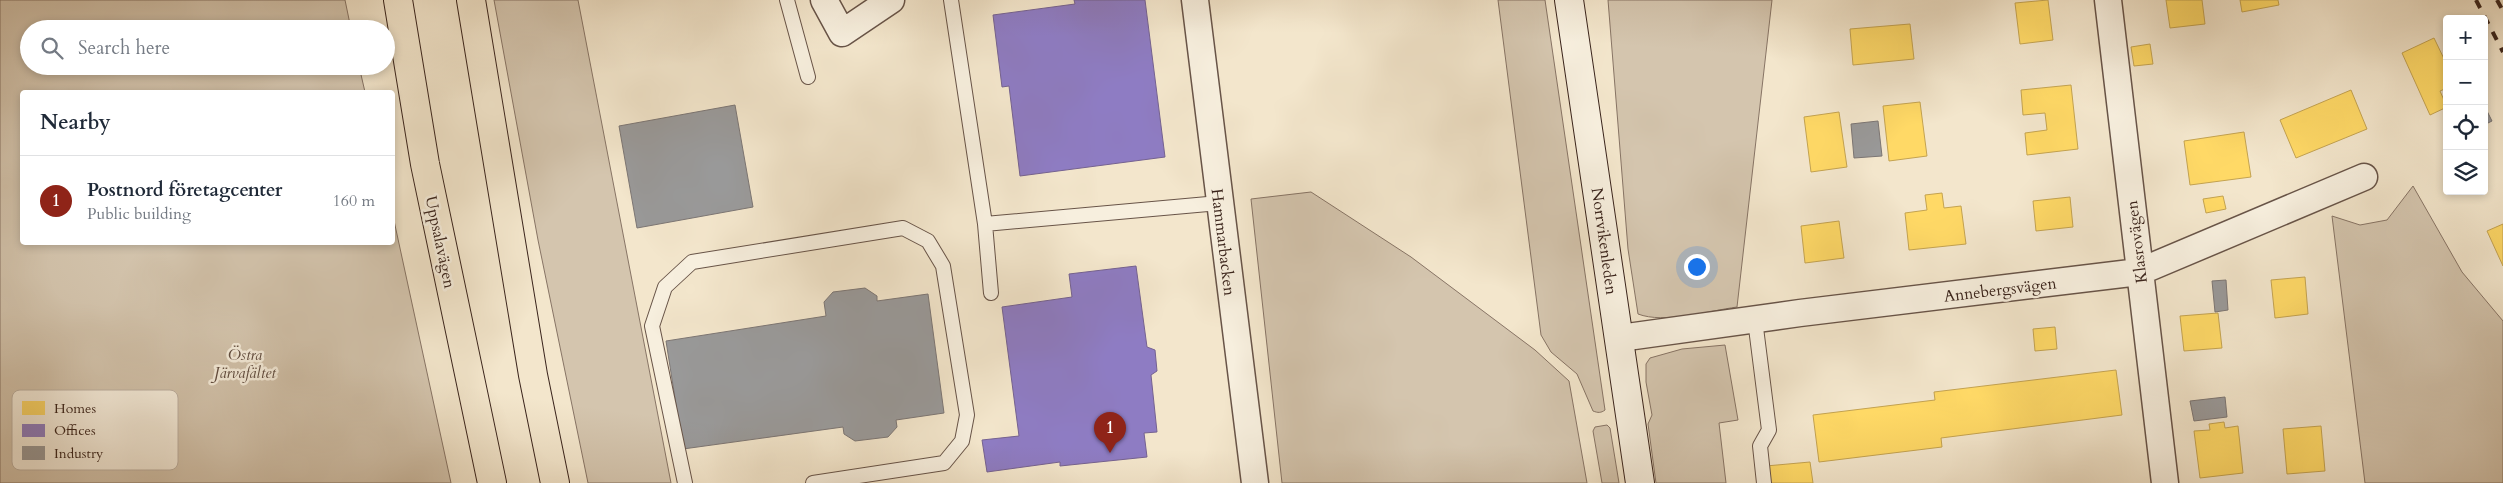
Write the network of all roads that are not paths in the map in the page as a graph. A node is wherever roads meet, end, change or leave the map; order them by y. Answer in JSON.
{"nodes":[{"id":1,"x":398,"y":0,"type":"edge"},
{"id":2,"x":471,"y":0,"type":"edge"},
{"id":3,"x":787,"y":0,"type":"edge"},
{"id":4,"x":824,"y":0,"type":"edge"},
{"id":5,"x":891,"y":0,"type":"edge"},
{"id":6,"x":951,"y":0,"type":"edge"},
{"id":7,"x":1195,"y":0,"type":"edge"},
{"id":8,"x":1569,"y":0,"type":"edge"},
{"id":9,"x":2108,"y":0,"type":"edge"},
{"id":10,"x":808,"y":77,"type":"dead end"},
{"id":11,"x":2364,"y":177,"type":"dead end"},
{"id":12,"x":1219,"y":203,"type":"junction"},
{"id":13,"x":985,"y":224,"type":"junction"},
{"id":14,"x":2139,"y":272,"type":"junction"},
{"id":15,"x":991,"y":292,"type":"dead end"},
{"id":16,"x":1755,"y":320,"type":"junction"},
{"id":17,"x":1620,"y":338,"type":"junction"},
{"id":18,"x":492,"y":483,"type":"edge"},
{"id":19,"x":555,"y":483,"type":"edge"},
{"id":20,"x":685,"y":483,"type":"edge"},
{"id":21,"x":813,"y":483,"type":"edge"},
{"id":22,"x":1255,"y":483,"type":"edge"},
{"id":23,"x":1640,"y":483,"type":"edge"},
{"id":24,"x":1764,"y":483,"type":"edge"},
{"id":25,"x":2165,"y":483,"type":"edge"}],
"edges":[{"from":1,"to":18,"type":"highway","name":"Uppsalavägen"},
{"from":2,"to":19,"type":"highway"},
{"from":3,"to":10,"type":"lane"},
{"from":4,"to":5,"type":"street"},
{"from":6,"to":13,"type":"lane"},
{"from":7,"to":12,"type":"street","name":"Hammarbacken"},
{"from":8,"to":17,"type":"main road","name":"Norrvikenleden"},
{"from":9,"to":14,"type":"street","name":"Klasrovägen"},
{"from":11,"to":14,"type":"street","name":"Annebergsvägen"},
{"from":12,"to":13,"type":"lane"},
{"from":12,"to":22,"type":"street","name":"Hammarbacken"},
{"from":13,"to":15,"type":"lane"},
{"from":14,"to":16,"type":"street","name":"Annebergsvägen"},
{"from":14,"to":25,"type":"street","name":"Klasrovägen"},
{"from":16,"to":17,"type":"street","name":"Annebergsvägen"},
{"from":16,"to":24,"type":"lane"},
{"from":17,"to":23,"type":"main road","name":"Norrvikenleden"},
{"from":20,"to":21,"type":"lane"}]}
